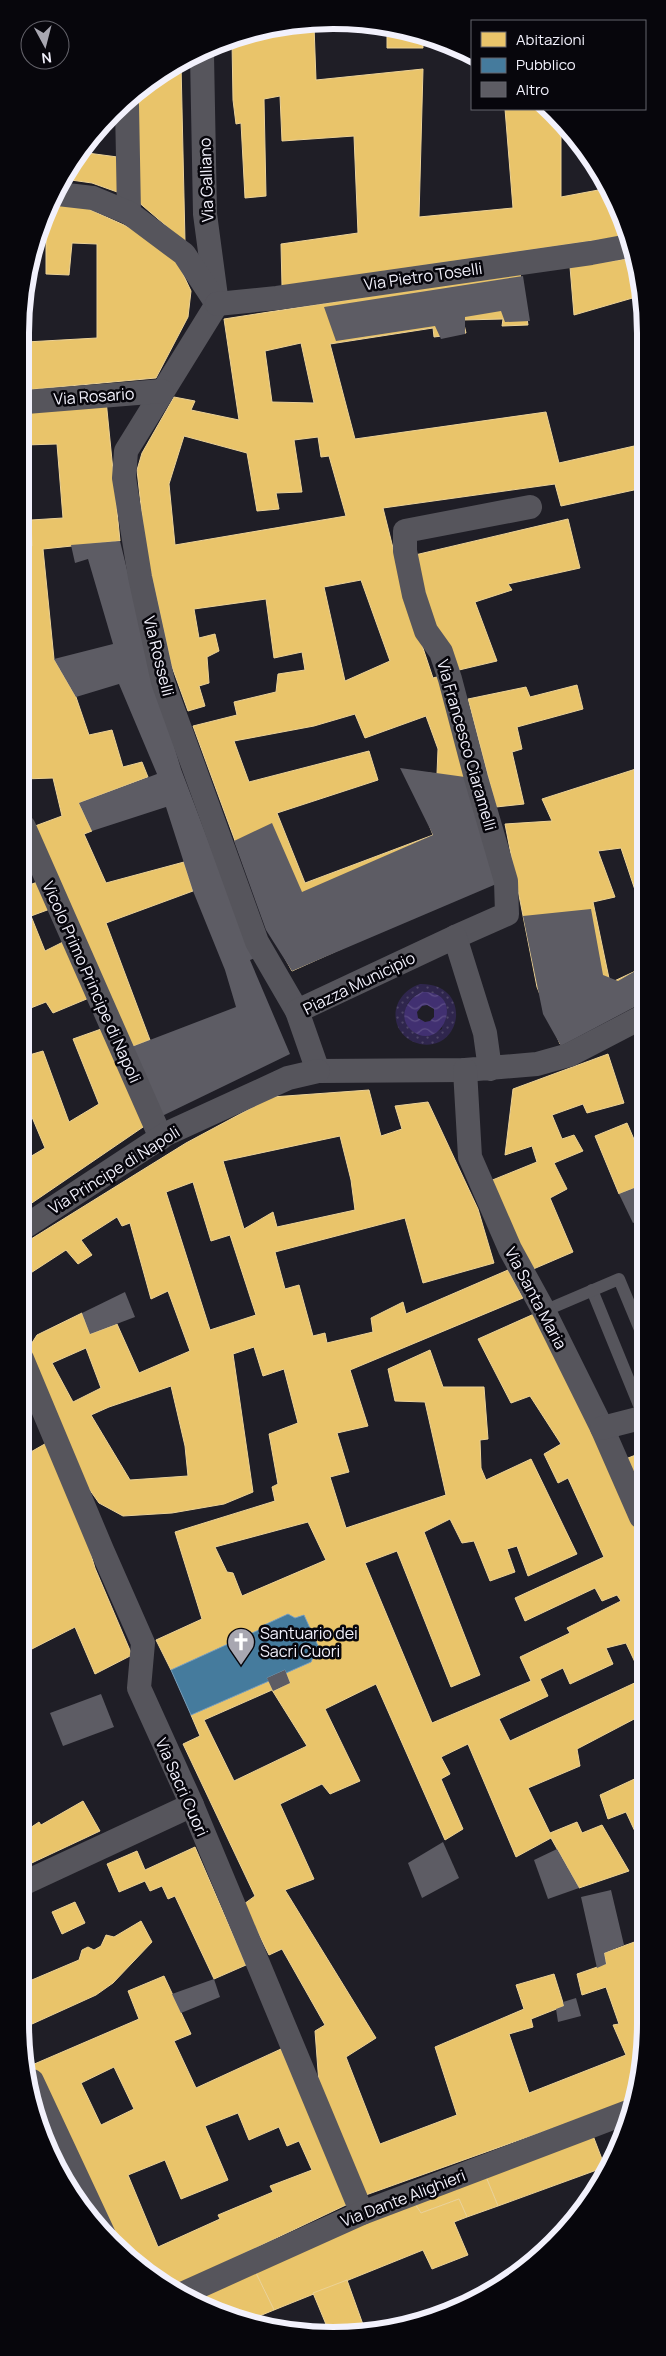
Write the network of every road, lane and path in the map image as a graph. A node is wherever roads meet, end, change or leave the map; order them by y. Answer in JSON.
{"nodes":[{"id":1,"x":202,"y":58,"type":"edge"},
{"id":2,"x":127,"y":109,"type":"edge"},
{"id":3,"x":62,"y":194,"type":"edge"},
{"id":4,"x":130,"y":213,"type":"junction"},
{"id":5,"x":625,"y":247,"type":"edge"},
{"id":6,"x":217,"y":304,"type":"junction"},
{"id":7,"x":162,"y":391,"type":"junction"},
{"id":8,"x":29,"y":402,"type":"edge"},
{"id":9,"x":530,"y":507,"type":"dead end"},
{"id":10,"x":29,"y":838,"type":"edge"},
{"id":11,"x":455,"y":937,"type":"junction"},
{"id":12,"x":298,"y":1011,"type":"junction"},
{"id":13,"x":637,"y":1020,"type":"edge"},
{"id":14,"x":490,"y":1069,"type":"junction"},
{"id":15,"x":465,"y":1070,"type":"junction"},
{"id":16,"x":318,"y":1071,"type":"junction"},
{"id":17,"x":161,"y":1138,"type":"junction"},
{"id":18,"x":29,"y":1224,"type":"edge"},
{"id":19,"x":592,"y":1290,"type":"junction"},
{"id":20,"x":544,"y":1311,"type":"junction"},
{"id":21,"x":637,"y":1322,"type":"edge"},
{"id":22,"x":29,"y":1376,"type":"edge"},
{"id":23,"x":637,"y":1400,"type":"edge"},
{"id":24,"x":637,"y":1419,"type":"edge"},
{"id":25,"x":602,"y":1428,"type":"junction"},
{"id":26,"x":637,"y":1508,"type":"edge"},
{"id":27,"x":192,"y":1805,"type":"junction"},
{"id":28,"x":29,"y":1881,"type":"edge"},
{"id":29,"x":37,"y":2091,"type":"edge"},
{"id":30,"x":623,"y":2114,"type":"edge"},
{"id":31,"x":90,"y":2206,"type":"edge"},
{"id":32,"x":362,"y":2213,"type":"junction"},
{"id":33,"x":189,"y":2291,"type":"edge"}],
"edges":[{"from":1,"to":6,"type":"street","name":"Via Galliano"},
{"from":2,"to":4,"type":"street"},
{"from":3,"to":4,"type":"street"},
{"from":4,"to":6,"type":"street"},
{"from":5,"to":6,"type":"street","name":"Via Pietro Toselli"},
{"from":6,"to":7,"type":"street","name":"Via Rosselli"},
{"from":7,"to":8,"type":"street","name":"Via Rosario"},
{"from":7,"to":12,"type":"street","name":"Via Rosselli"},
{"from":9,"to":11,"type":"street","name":"Via Francesco Ciaramelli"},
{"from":10,"to":17,"type":"street","name":"Vicolo Primo Principe di Napoli"},
{"from":11,"to":12,"type":"street","name":"Piazza Municipio"},
{"from":11,"to":14,"type":"street"},
{"from":12,"to":16,"type":"street","name":"Piazza Municipio"},
{"from":13,"to":14,"type":"street"},
{"from":14,"to":15,"type":"street"},
{"from":15,"to":16,"type":"street"},
{"from":15,"to":20,"type":"street","name":"Via Santa Maria"},
{"from":16,"to":17,"type":"street","name":"Via Principe di Napoli"},
{"from":17,"to":18,"type":"street","name":"Via Principe di Napoli"},
{"from":19,"to":20,"type":"lane"},
{"from":19,"to":21,"type":"lane"},
{"from":19,"to":23,"type":"lane"},
{"from":20,"to":25,"type":"street","name":"Via Santa Maria"},
{"from":22,"to":27,"type":"street","name":"Via Sacri Cuori"},
{"from":24,"to":25,"type":"street"},
{"from":25,"to":26,"type":"street","name":"Via Santa Maria"},
{"from":27,"to":28,"type":"street"},
{"from":27,"to":32,"type":"street","name":"Via Sacri Cuori"},
{"from":29,"to":31,"type":"street"},
{"from":30,"to":32,"type":"street","name":"Via Dante Alighieri"},
{"from":32,"to":33,"type":"street","name":"Via Dante Alighieri"}]}
